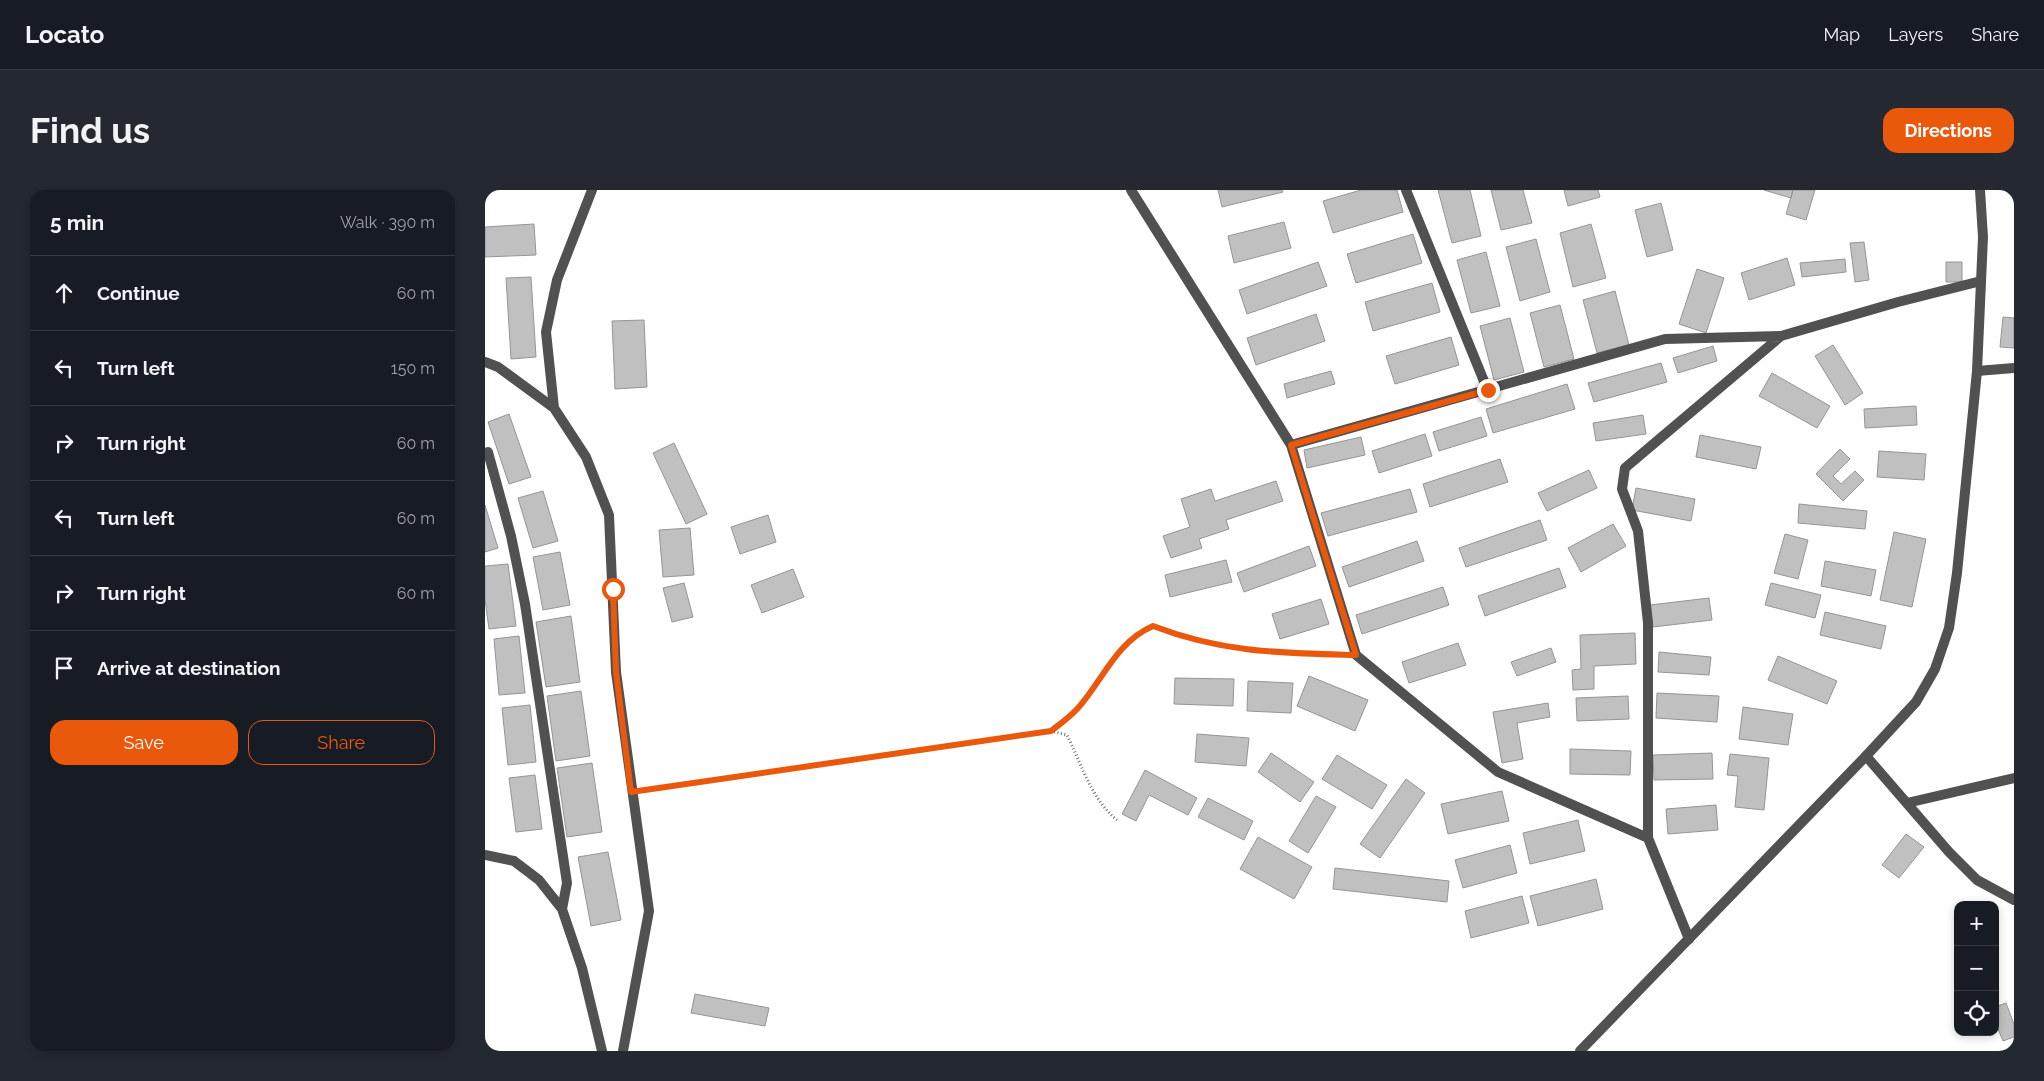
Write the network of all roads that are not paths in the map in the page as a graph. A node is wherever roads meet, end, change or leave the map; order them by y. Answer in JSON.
{"nodes":[{"id":1,"x":593,"y":190,"type":"edge"},
{"id":2,"x":1131,"y":190,"type":"edge"},
{"id":3,"x":1406,"y":190,"type":"edge"},
{"id":4,"x":1980,"y":190,"type":"edge"},
{"id":5,"x":1981,"y":282,"type":"junction"},
{"id":6,"x":1781,"y":336,"type":"junction"},
{"id":7,"x":485,"y":362,"type":"edge"},
{"id":8,"x":2014,"y":368,"type":"edge"},
{"id":9,"x":1977,"y":371,"type":"junction"},
{"id":10,"x":1488,"y":390,"type":"junction"},
{"id":11,"x":554,"y":408,"type":"junction"},
{"id":12,"x":1291,"y":445,"type":"junction"},
{"id":13,"x":488,"y":452,"type":"dead end"},
{"id":14,"x":1866,"y":756,"type":"junction"},
{"id":15,"x":2014,"y":778,"type":"edge"},
{"id":16,"x":1907,"y":803,"type":"junction"},
{"id":17,"x":1648,"y":838,"type":"junction"},
{"id":18,"x":485,"y":855,"type":"edge"},
{"id":19,"x":2014,"y":900,"type":"edge"},
{"id":20,"x":562,"y":909,"type":"junction"},
{"id":21,"x":1689,"y":939,"type":"junction"},
{"id":22,"x":601,"y":1051,"type":"edge"},
{"id":23,"x":623,"y":1051,"type":"edge"},
{"id":24,"x":1580,"y":1051,"type":"edge"}],
"edges":[{"from":1,"to":11,"type":"street"},
{"from":2,"to":12,"type":"street"},
{"from":3,"to":10,"type":"street"},
{"from":4,"to":5,"type":"street"},
{"from":5,"to":6,"type":"street"},
{"from":5,"to":9,"type":"street"},
{"from":6,"to":10,"type":"street"},
{"from":6,"to":17,"type":"street"},
{"from":7,"to":11,"type":"street"},
{"from":8,"to":9,"type":"street"},
{"from":9,"to":14,"type":"street"},
{"from":10,"to":12,"type":"street"},
{"from":11,"to":23,"type":"street"},
{"from":12,"to":17,"type":"street"},
{"from":13,"to":20,"type":"street"},
{"from":14,"to":16,"type":"street"},
{"from":14,"to":21,"type":"street"},
{"from":15,"to":16,"type":"street"},
{"from":16,"to":19,"type":"street"},
{"from":17,"to":21,"type":"street"},
{"from":18,"to":20,"type":"street"},
{"from":20,"to":22,"type":"street"},
{"from":21,"to":24,"type":"street"}]}
